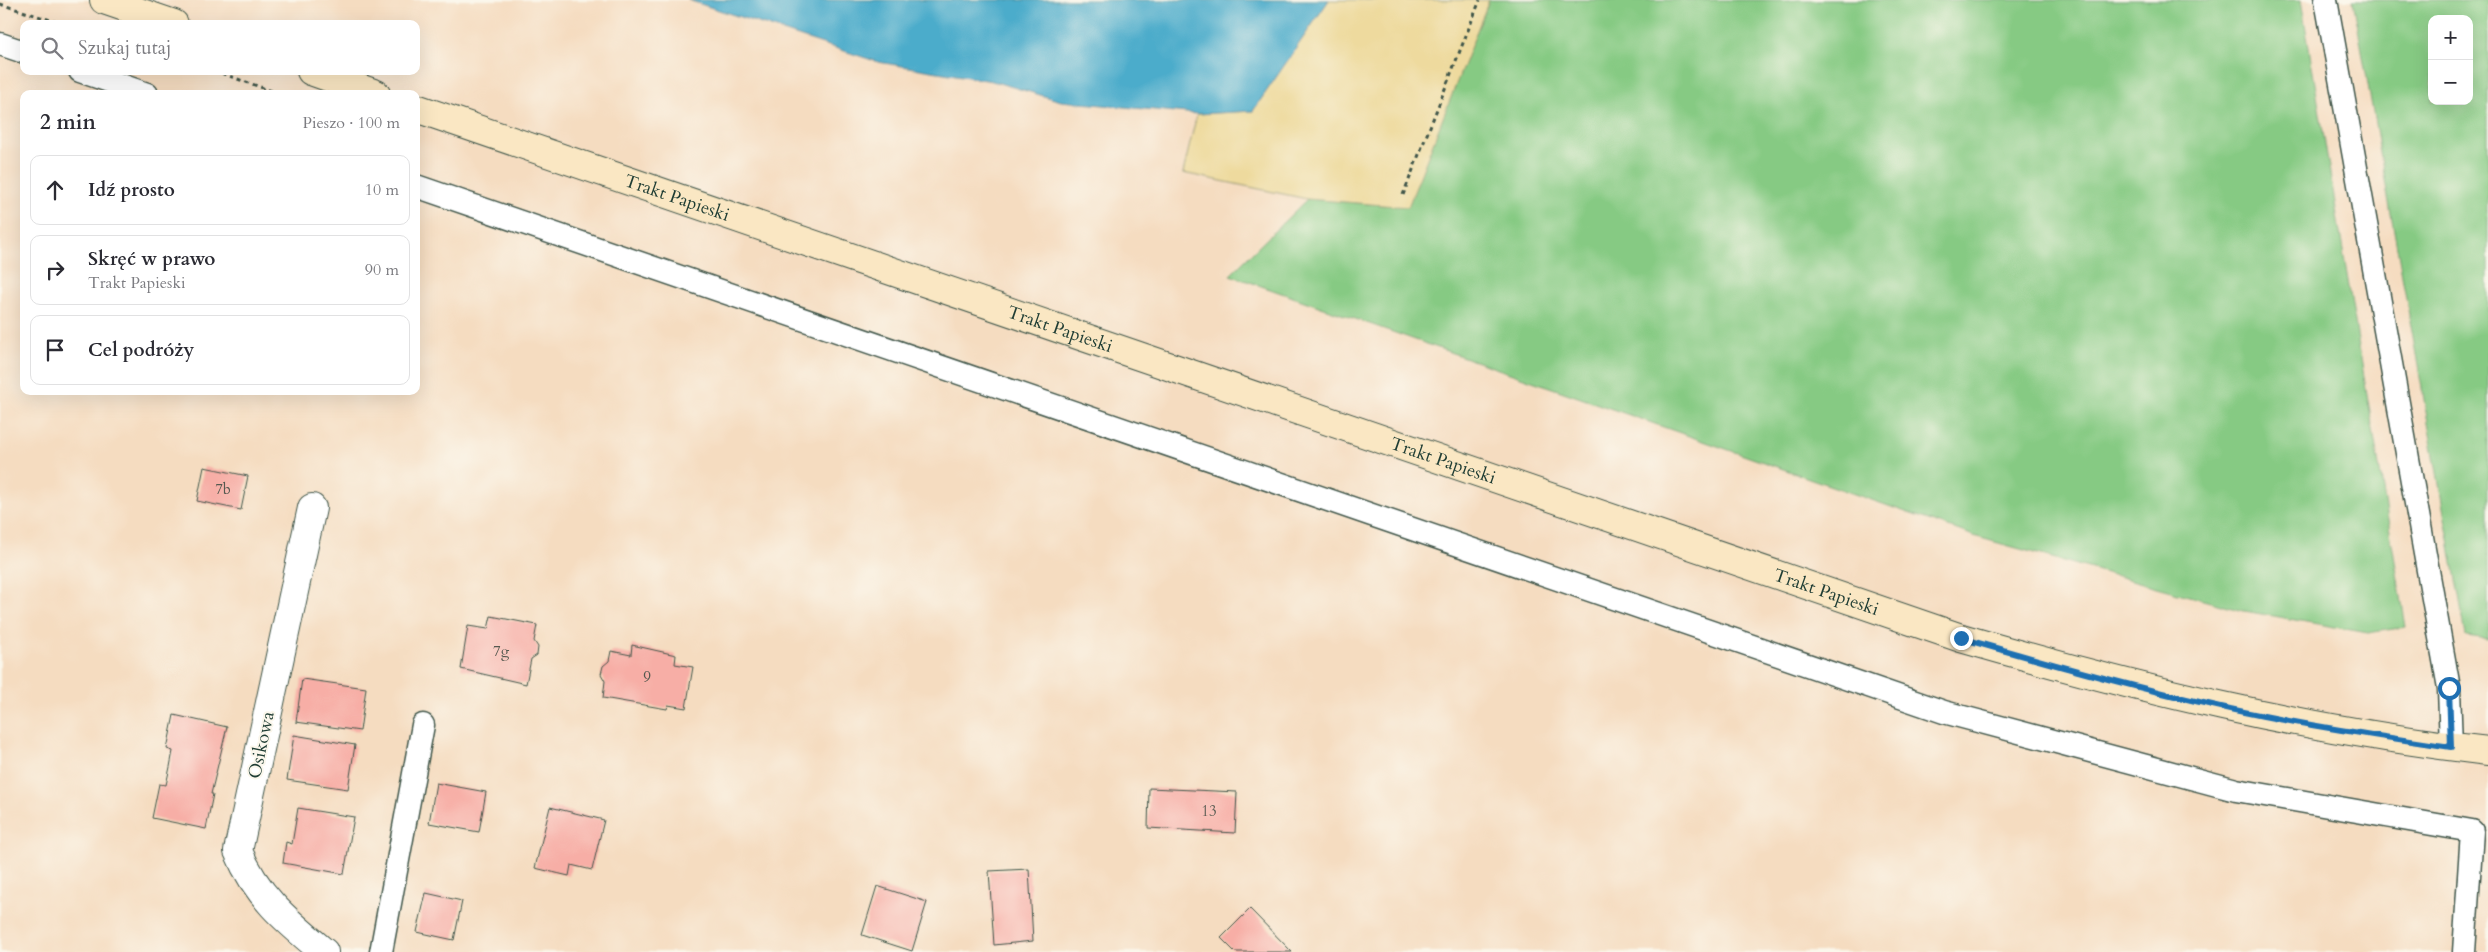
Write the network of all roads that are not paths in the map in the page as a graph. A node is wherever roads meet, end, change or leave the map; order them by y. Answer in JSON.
{"nodes":[{"id":1,"x":104,"y":0,"type":"edge"},
{"id":2,"x":2326,"y":0,"type":"edge"},
{"id":3,"x":162,"y":20,"type":"edge"},
{"id":4,"x":0,"y":44,"type":"edge"},
{"id":5,"x":20,"y":51,"type":"edge"},
{"id":6,"x":92,"y":75,"type":"edge"},
{"id":7,"x":322,"y":75,"type":"edge"},
{"id":8,"x":135,"y":90,"type":"edge"},
{"id":9,"x":365,"y":90,"type":"edge"},
{"id":10,"x":420,"y":109,"type":"edge"},
{"id":11,"x":420,"y":187,"type":"edge"},
{"id":12,"x":312,"y":508,"type":"dead end"},
{"id":13,"x":423,"y":725,"type":"dead end"},
{"id":14,"x":2451,"y":747,"type":"junction"},
{"id":15,"x":2488,"y":751,"type":"edge"},
{"id":16,"x":324,"y":952,"type":"edge"},
{"id":17,"x":381,"y":952,"type":"edge"},
{"id":18,"x":2464,"y":952,"type":"edge"}],
"edges":[{"from":1,"to":3,"type":"street"},
{"from":2,"to":14,"type":"lane"},
{"from":4,"to":5,"type":"lane"},
{"from":6,"to":8,"type":"lane"},
{"from":7,"to":9,"type":"street"},
{"from":10,"to":14,"type":"street","name":"Trakt Papieski"},
{"from":11,"to":18,"type":"lane"},
{"from":12,"to":16,"type":"street","name":"Osikowa"},
{"from":13,"to":17,"type":"lane"},
{"from":14,"to":15,"type":"street","name":"Trakt Papieski"}]}
